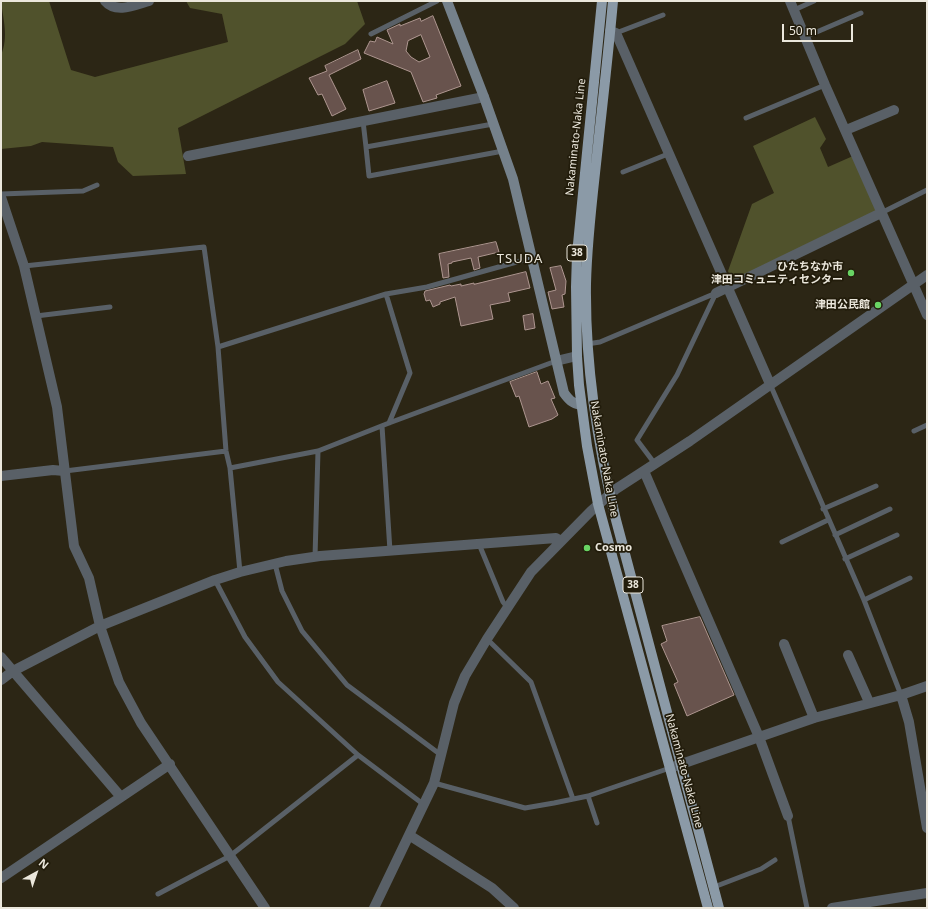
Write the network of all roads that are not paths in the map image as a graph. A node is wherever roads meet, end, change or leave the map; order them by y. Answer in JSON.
{"nodes":[{"id":1,"x":105,"y":1,"type":"edge"},
{"id":2,"x":149,"y":1,"type":"edge"},
{"id":3,"x":437,"y":1,"type":"edge"},
{"id":4,"x":447,"y":1,"type":"edge"},
{"id":5,"x":602,"y":1,"type":"edge"},
{"id":6,"x":613,"y":1,"type":"edge"},
{"id":7,"x":814,"y":1,"type":"edge"},
{"id":8,"x":124,"y":5,"type":"edge"},
{"id":9,"x":792,"y":5,"type":"edge"},
{"id":10,"x":861,"y":13,"type":"dead end"},
{"id":11,"x":663,"y":15,"type":"dead end"},
{"id":12,"x":613,"y":32,"type":"junction"},
{"id":13,"x":371,"y":34,"type":"dead end"},
{"id":14,"x":806,"y":37,"type":"junction"},
{"id":15,"x":825,"y":85,"type":"junction"},
{"id":16,"x":484,"y":97,"type":"junction"},
{"id":17,"x":894,"y":110,"type":"dead end"},
{"id":18,"x":746,"y":118,"type":"dead end"},
{"id":19,"x":362,"y":121,"type":"junction"},
{"id":20,"x":493,"y":124,"type":"junction"},
{"id":21,"x":846,"y":130,"type":"junction"},
{"id":22,"x":366,"y":147,"type":"junction"},
{"id":23,"x":503,"y":151,"type":"junction"},
{"id":24,"x":668,"y":154,"type":"junction"},
{"id":25,"x":188,"y":156,"type":"dead end"},
{"id":26,"x":623,"y":172,"type":"dead end"},
{"id":27,"x":97,"y":185,"type":"dead end"},
{"id":28,"x":927,"y":190,"type":"edge"},
{"id":29,"x":1,"y":195,"type":"edge"},
{"id":30,"x":881,"y":213,"type":"junction"},
{"id":31,"x":6,"y":225,"type":"edge"},
{"id":32,"x":531,"y":258,"type":"junction"},
{"id":33,"x":24,"y":266,"type":"junction"},
{"id":34,"x":927,"y":275,"type":"edge"},
{"id":35,"x":914,"y":283,"type":"junction"},
{"id":36,"x":728,"y":288,"type":"junction"},
{"id":37,"x":716,"y":293,"type":"junction"},
{"id":38,"x":386,"y":294,"type":"junction"},
{"id":39,"x":110,"y":307,"type":"dead end"},
{"id":40,"x":927,"y":314,"type":"edge"},
{"id":41,"x":36,"y":316,"type":"junction"},
{"id":42,"x":588,"y":344,"type":"junction"},
{"id":43,"x":218,"y":347,"type":"junction"},
{"id":44,"x":577,"y":356,"type":"junction"},
{"id":45,"x":556,"y":361,"type":"junction"},
{"id":46,"x":770,"y":384,"type":"junction"},
{"id":47,"x":581,"y":405,"type":"junction"},
{"id":48,"x":389,"y":423,"type":"junction"},
{"id":49,"x":927,"y":425,"type":"edge"},
{"id":50,"x":382,"y":426,"type":"junction"},
{"id":51,"x":914,"y":431,"type":"dead end"},
{"id":52,"x":318,"y":451,"type":"junction"},
{"id":53,"x":226,"y":452,"type":"junction"},
{"id":54,"x":656,"y":464,"type":"junction"},
{"id":55,"x":230,"y":468,"type":"junction"},
{"id":56,"x":64,"y":471,"type":"junction"},
{"id":57,"x":644,"y":472,"type":"junction"},
{"id":58,"x":1,"y":476,"type":"edge"},
{"id":59,"x":876,"y":486,"type":"dead end"},
{"id":60,"x":609,"y":494,"type":"junction"},
{"id":61,"x":598,"y":504,"type":"junction"},
{"id":62,"x":823,"y":509,"type":"junction"},
{"id":63,"x":890,"y":509,"type":"dead end"},
{"id":64,"x":828,"y":520,"type":"junction"},
{"id":65,"x":835,"y":535,"type":"junction"},
{"id":66,"x":897,"y":535,"type":"dead end"},
{"id":67,"x":561,"y":541,"type":"junction"},
{"id":68,"x":782,"y":542,"type":"dead end"},
{"id":69,"x":479,"y":544,"type":"junction"},
{"id":70,"x":390,"y":551,"type":"junction"},
{"id":71,"x":315,"y":557,"type":"junction"},
{"id":72,"x":845,"y":559,"type":"junction"},
{"id":73,"x":276,"y":564,"type":"junction"},
{"id":74,"x":240,"y":572,"type":"junction"},
{"id":75,"x":910,"y":578,"type":"dead end"},
{"id":76,"x":215,"y":580,"type":"junction"},
{"id":77,"x":864,"y":600,"type":"junction"},
{"id":78,"x":507,"y":607,"type":"junction"},
{"id":79,"x":100,"y":626,"type":"junction"},
{"id":80,"x":487,"y":639,"type":"junction"},
{"id":81,"x":784,"y":644,"type":"dead end"},
{"id":82,"x":848,"y":654,"type":"dead end"},
{"id":83,"x":1,"y":657,"type":"edge"},
{"id":84,"x":13,"y":671,"type":"junction"},
{"id":85,"x":1,"y":680,"type":"edge"},
{"id":86,"x":927,"y":686,"type":"edge"},
{"id":87,"x":901,"y":695,"type":"junction"},
{"id":88,"x":869,"y":702,"type":"junction"},
{"id":89,"x":814,"y":718,"type":"junction"},
{"id":90,"x":759,"y":737,"type":"junction"},
{"id":91,"x":358,"y":755,"type":"junction"},
{"id":92,"x":441,"y":755,"type":"junction"},
{"id":93,"x":170,"y":764,"type":"junction"},
{"id":94,"x":675,"y":766,"type":"junction"},
{"id":95,"x":434,"y":783,"type":"junction"},
{"id":96,"x":588,"y":796,"type":"junction"},
{"id":97,"x":121,"y":797,"type":"junction"},
{"id":98,"x":573,"y":799,"type":"junction"},
{"id":99,"x":423,"y":804,"type":"junction"},
{"id":100,"x":788,"y":816,"type":"joint"},
{"id":101,"x":597,"y":823,"type":"dead end"},
{"id":102,"x":927,"y":828,"type":"edge"},
{"id":103,"x":409,"y":834,"type":"junction"},
{"id":104,"x":230,"y":856,"type":"junction"},
{"id":105,"x":775,"y":860,"type":"dead end"},
{"id":106,"x":1,"y":878,"type":"edge"},
{"id":107,"x":714,"y":888,"type":"junction"},
{"id":108,"x":927,"y":893,"type":"edge"},
{"id":109,"x":158,"y":894,"type":"dead end"},
{"id":110,"x":265,"y":908,"type":"edge"},
{"id":111,"x":374,"y":908,"type":"edge"},
{"id":112,"x":514,"y":908,"type":"edge"},
{"id":113,"x":708,"y":908,"type":"edge"},
{"id":114,"x":719,"y":908,"type":"edge"},
{"id":115,"x":807,"y":908,"type":"edge"},
{"id":116,"x":832,"y":908,"type":"edge"}],
"edges":[{"from":1,"to":8,"type":"street"},
{"from":2,"to":8,"type":"street"},
{"from":3,"to":13,"type":"lane"},
{"from":4,"to":16,"type":"street"},
{"from":5,"to":44,"type":"main road","name":"Nakaminato-Naka Line","number":"38"},
{"from":6,"to":12,"type":"main road","name":"Nakaminato-Naka Line","number":"38"},
{"from":7,"to":9,"type":"lane"},
{"from":9,"to":14,"type":"street"},
{"from":10,"to":14,"type":"lane"},
{"from":11,"to":12,"type":"lane"},
{"from":12,"to":24,"type":"street"},
{"from":12,"to":42,"type":"main road","name":"Nakaminato-Naka Line","number":"38"},
{"from":14,"to":15,"type":"street"},
{"from":15,"to":18,"type":"lane"},
{"from":15,"to":21,"type":"street"},
{"from":16,"to":19,"type":"street"},
{"from":16,"to":20,"type":"street"},
{"from":17,"to":21,"type":"street"},
{"from":19,"to":22,"type":"lane"},
{"from":19,"to":25,"type":"street"},
{"from":20,"to":22,"type":"lane"},
{"from":20,"to":23,"type":"street"},
{"from":21,"to":30,"type":"street"},
{"from":22,"to":23,"type":"lane"},
{"from":23,"to":32,"type":"street"},
{"from":24,"to":26,"type":"lane"},
{"from":24,"to":36,"type":"street"},
{"from":27,"to":29,"type":"lane"},
{"from":28,"to":30,"type":"lane"},
{"from":29,"to":31,"type":"street"},
{"from":30,"to":35,"type":"street"},
{"from":30,"to":36,"type":"street"},
{"from":31,"to":33,"type":"street"},
{"from":32,"to":38,"type":"lane"},
{"from":32,"to":45,"type":"street"},
{"from":33,"to":41,"type":"street"},
{"from":33,"to":43,"type":"lane"},
{"from":34,"to":35,"type":"street"},
{"from":35,"to":40,"type":"street"},
{"from":35,"to":46,"type":"street"},
{"from":36,"to":37,"type":"street"},
{"from":36,"to":46,"type":"street"},
{"from":37,"to":42,"type":"lane"},
{"from":37,"to":54,"type":"lane"},
{"from":38,"to":43,"type":"lane"},
{"from":38,"to":48,"type":"lane"},
{"from":39,"to":41,"type":"lane"},
{"from":41,"to":56,"type":"street"},
{"from":42,"to":60,"type":"main road","name":"Nakaminato-Naka Line","number":"38"},
{"from":43,"to":53,"type":"lane"},
{"from":44,"to":45,"type":"street"},
{"from":44,"to":47,"type":"main road","name":"Nakaminato-Naka Line","number":"38"},
{"from":45,"to":47,"type":"street"},
{"from":45,"to":48,"type":"lane"},
{"from":46,"to":54,"type":"street"},
{"from":46,"to":62,"type":"lane"},
{"from":47,"to":61,"type":"main road","name":"Nakaminato-Naka Line","number":"38"},
{"from":48,"to":50,"type":"lane"},
{"from":49,"to":51,"type":"lane"},
{"from":50,"to":52,"type":"lane"},
{"from":50,"to":70,"type":"lane"},
{"from":52,"to":55,"type":"lane"},
{"from":52,"to":71,"type":"lane"},
{"from":53,"to":55,"type":"lane"},
{"from":53,"to":56,"type":"lane"},
{"from":54,"to":57,"type":"street"},
{"from":55,"to":74,"type":"lane"},
{"from":56,"to":58,"type":"street"},
{"from":56,"to":79,"type":"street"},
{"from":57,"to":60,"type":"street"},
{"from":57,"to":90,"type":"street"},
{"from":59,"to":62,"type":"lane"},
{"from":60,"to":61,"type":"street"},
{"from":60,"to":94,"type":"main road","name":"Nakaminato-Naka Line","number":"38"},
{"from":61,"to":67,"type":"street"},
{"from":61,"to":94,"type":"main road","name":"Nakaminato-Naka Line","number":"38"},
{"from":62,"to":64,"type":"lane"},
{"from":63,"to":65,"type":"lane"},
{"from":64,"to":65,"type":"lane"},
{"from":64,"to":68,"type":"lane"},
{"from":65,"to":72,"type":"lane"},
{"from":66,"to":72,"type":"lane"},
{"from":67,"to":69,"type":"street"},
{"from":67,"to":78,"type":"street"},
{"from":69,"to":70,"type":"street"},
{"from":69,"to":78,"type":"lane"},
{"from":70,"to":71,"type":"street"},
{"from":71,"to":73,"type":"street"},
{"from":72,"to":77,"type":"lane"},
{"from":73,"to":74,"type":"street"},
{"from":73,"to":92,"type":"lane"},
{"from":74,"to":76,"type":"street"},
{"from":75,"to":77,"type":"lane"},
{"from":76,"to":79,"type":"street"},
{"from":76,"to":91,"type":"lane"},
{"from":77,"to":87,"type":"lane"},
{"from":78,"to":80,"type":"street"},
{"from":79,"to":84,"type":"street"},
{"from":79,"to":93,"type":"street"},
{"from":80,"to":92,"type":"street"},
{"from":80,"to":98,"type":"lane"},
{"from":81,"to":89,"type":"street"},
{"from":82,"to":88,"type":"street"},
{"from":83,"to":84,"type":"street"},
{"from":84,"to":85,"type":"street"},
{"from":84,"to":97,"type":"street"},
{"from":86,"to":87,"type":"street"},
{"from":87,"to":88,"type":"street"},
{"from":87,"to":102,"type":"street"},
{"from":88,"to":89,"type":"street"},
{"from":89,"to":90,"type":"street"},
{"from":90,"to":94,"type":"street"},
{"from":90,"to":100,"type":"street"},
{"from":91,"to":99,"type":"lane"},
{"from":91,"to":104,"type":"lane"},
{"from":92,"to":95,"type":"street"},
{"from":93,"to":97,"type":"street"},
{"from":93,"to":104,"type":"street"},
{"from":94,"to":96,"type":"lane"},
{"from":94,"to":107,"type":"main road","name":"Nakaminato-Naka Line","number":"38"},
{"from":94,"to":113,"type":"main road","name":"Nakaminato-Naka Line","number":"38"},
{"from":95,"to":98,"type":"lane"},
{"from":95,"to":99,"type":"street"},
{"from":96,"to":98,"type":"lane"},
{"from":96,"to":101,"type":"lane"},
{"from":97,"to":106,"type":"street"},
{"from":99,"to":103,"type":"street"},
{"from":100,"to":115,"type":"lane"},
{"from":103,"to":111,"type":"street"},
{"from":103,"to":112,"type":"street"},
{"from":104,"to":109,"type":"lane"},
{"from":104,"to":110,"type":"street"},
{"from":105,"to":107,"type":"lane"},
{"from":107,"to":114,"type":"main road","name":"Nakaminato-Naka Line","number":"38"},
{"from":108,"to":116,"type":"street"}]}
